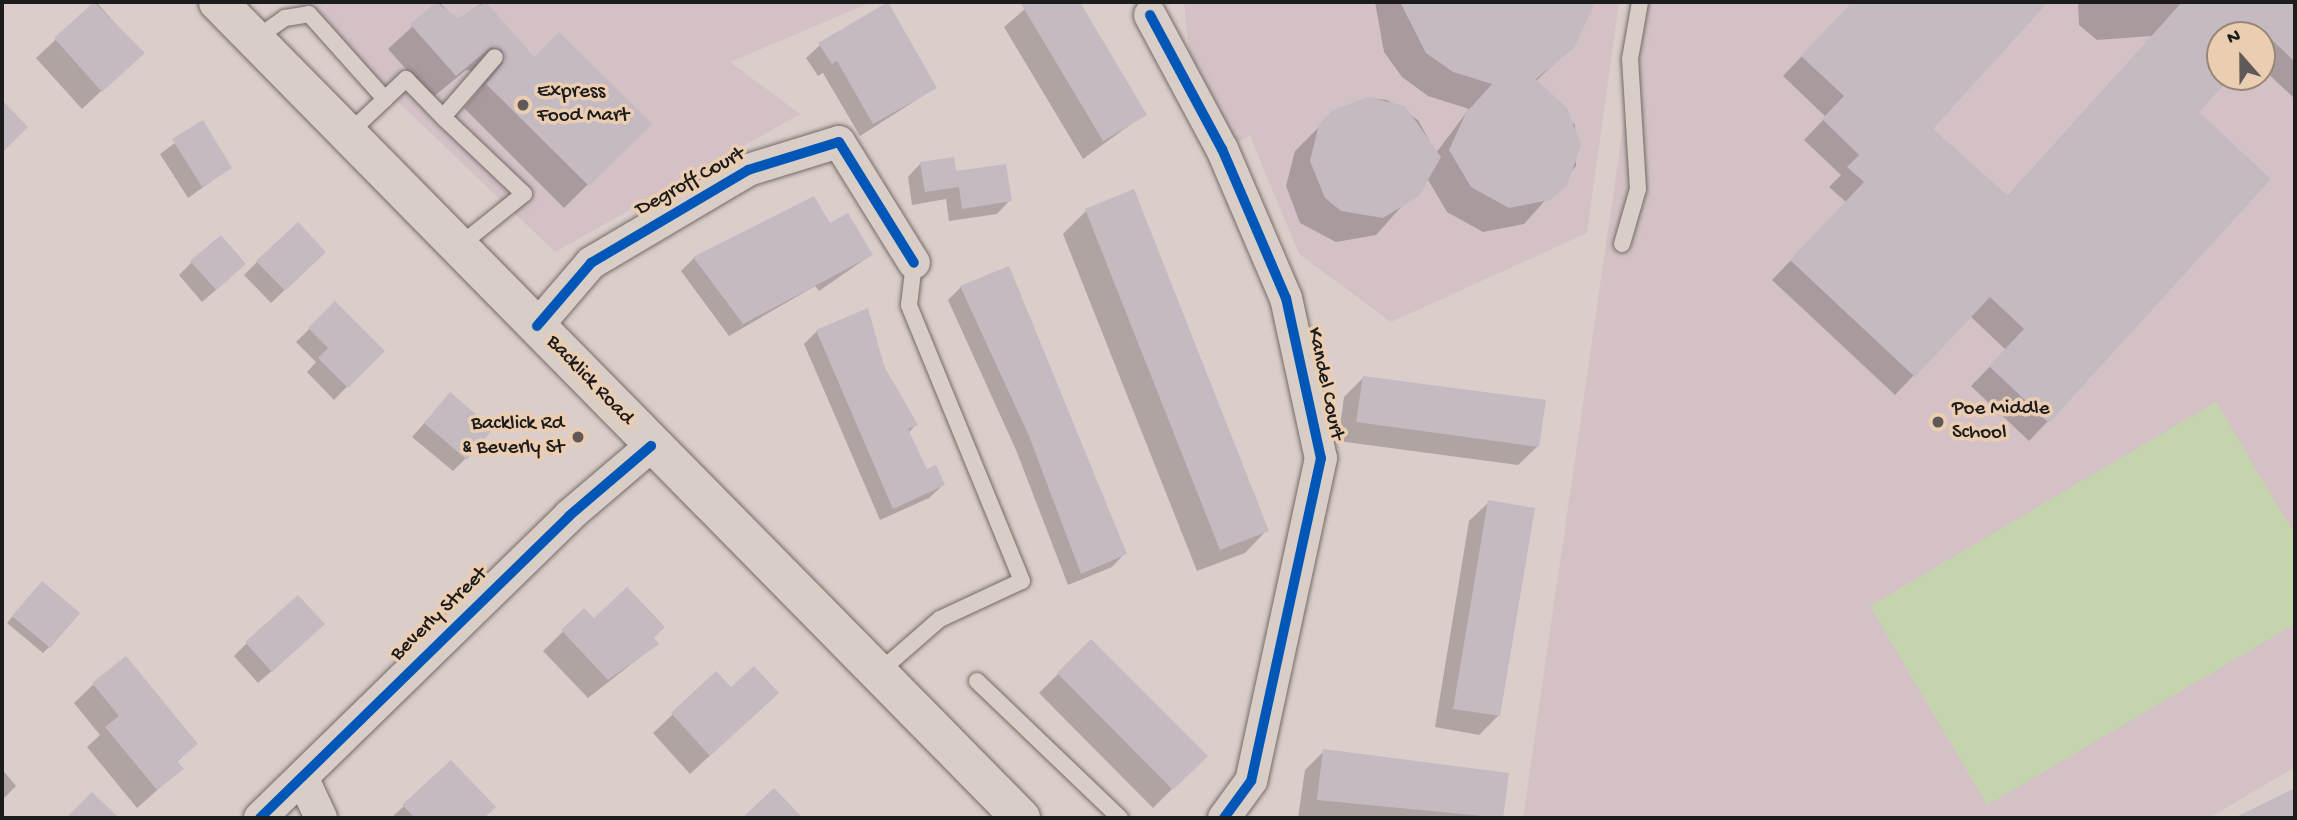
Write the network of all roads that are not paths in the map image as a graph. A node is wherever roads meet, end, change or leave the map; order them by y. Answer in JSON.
{"nodes":[{"id":1,"x":218,"y":2,"type":"edge"},
{"id":2,"x":1640,"y":2,"type":"edge"},
{"id":3,"x":1150,"y":15,"type":"dead end"},
{"id":4,"x":255,"y":39,"type":"junction"},
{"id":5,"x":495,"y":57,"type":"dead end"},
{"id":6,"x":385,"y":99,"type":"junction"},
{"id":7,"x":443,"y":117,"type":"junction"},
{"id":8,"x":348,"y":134,"type":"junction"},
{"id":9,"x":1622,"y":244,"type":"dead end"},
{"id":10,"x":459,"y":246,"type":"junction"},
{"id":11,"x":914,"y":263,"type":"joint"},
{"id":12,"x":537,"y":326,"type":"junction"},
{"id":13,"x":651,"y":446,"type":"junction"},
{"id":14,"x":876,"y":675,"type":"junction"},
{"id":15,"x":977,"y":681,"type":"dead end"},
{"id":16,"x":302,"y":777,"type":"junction"},
{"id":17,"x":260,"y":818,"type":"edge"},
{"id":18,"x":321,"y":818,"type":"edge"},
{"id":19,"x":1021,"y":818,"type":"edge"},
{"id":20,"x":1120,"y":818,"type":"edge"},
{"id":21,"x":1224,"y":818,"type":"edge"}],
"edges":[{"from":1,"to":4,"type":"main road","name":"Backlick Road"},
{"from":2,"to":9,"type":"lane"},
{"from":3,"to":21,"type":"street","name":"Kandel Court"},
{"from":4,"to":6,"type":"lane"},
{"from":4,"to":8,"type":"main road","name":"Backlick Road"},
{"from":5,"to":7,"type":"lane"},
{"from":6,"to":7,"type":"lane"},
{"from":6,"to":8,"type":"lane"},
{"from":7,"to":10,"type":"lane"},
{"from":8,"to":10,"type":"main road","name":"Backlick Road"},
{"from":10,"to":12,"type":"main road","name":"Backlick Road"},
{"from":11,"to":12,"type":"street","name":"Degroff Court"},
{"from":11,"to":14,"type":"lane"},
{"from":12,"to":13,"type":"main road","name":"Backlick Road"},
{"from":13,"to":14,"type":"main road","name":"Backlick Road"},
{"from":13,"to":16,"type":"street","name":"Beverly Street"},
{"from":14,"to":19,"type":"main road","name":"Backlick Road"},
{"from":15,"to":20,"type":"lane"},
{"from":16,"to":17,"type":"street","name":"Beverly Street"},
{"from":16,"to":18,"type":"street"}]}
